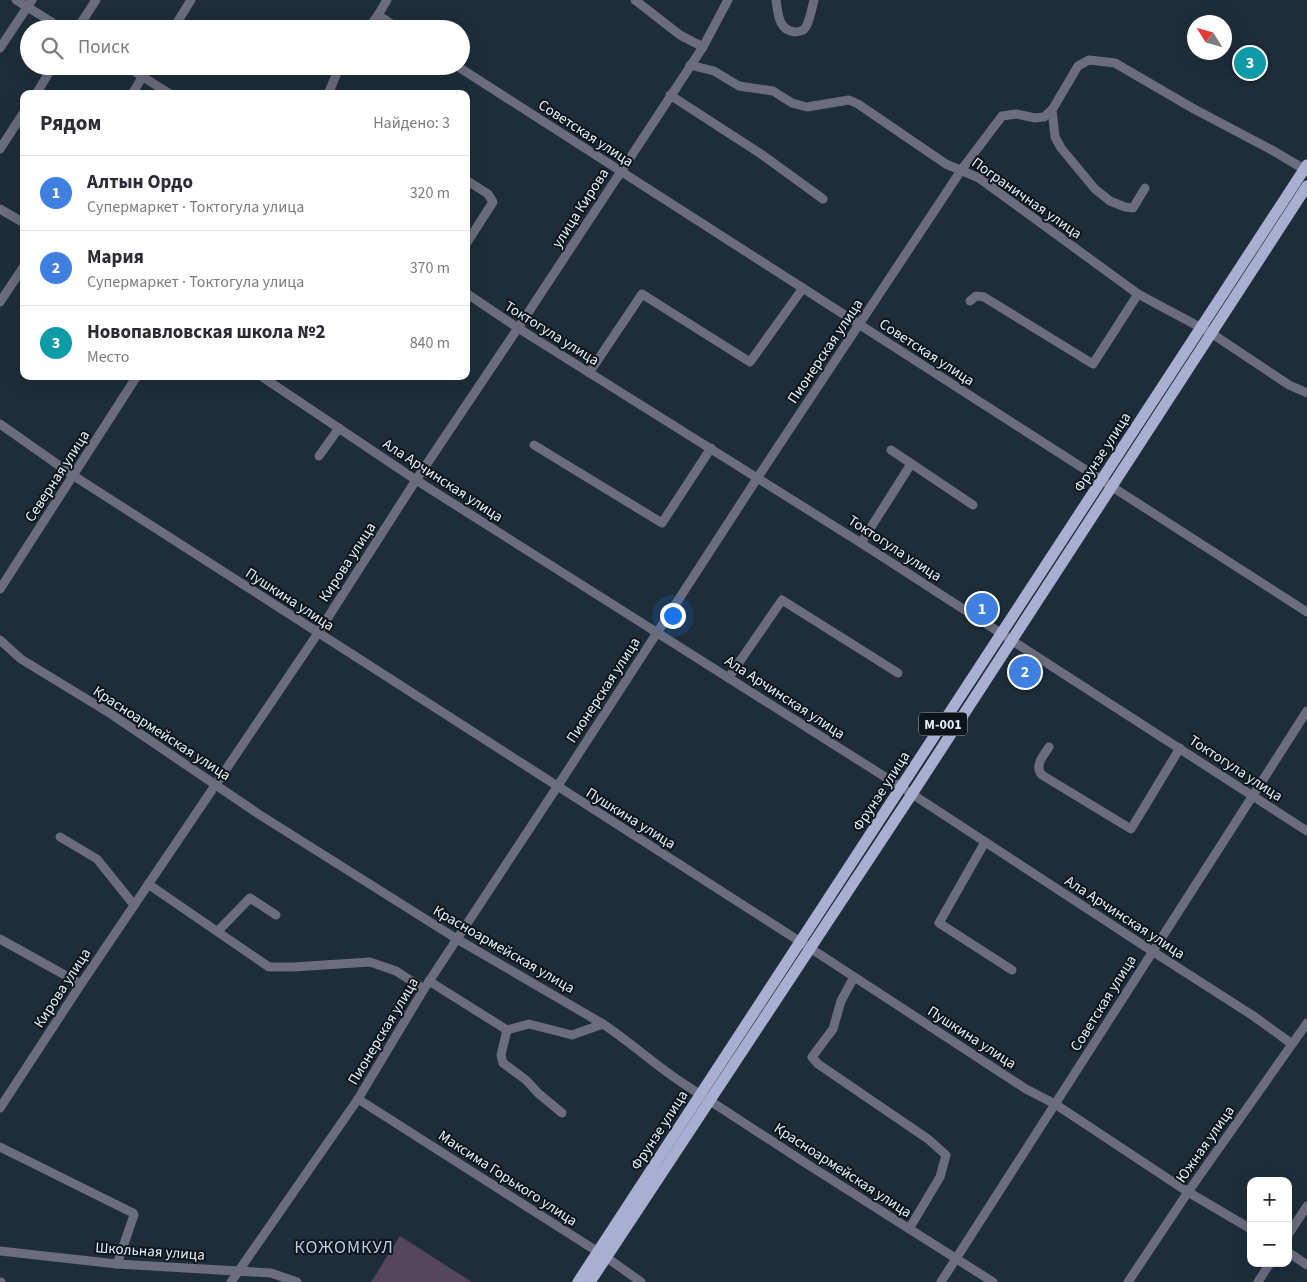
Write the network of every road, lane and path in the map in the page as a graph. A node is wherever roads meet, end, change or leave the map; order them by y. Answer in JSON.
{"nodes":[{"id":1,"x":16,"y":0,"type":"edge"},
{"id":2,"x":96,"y":0,"type":"edge"},
{"id":3,"x":190,"y":0,"type":"edge"},
{"id":4,"x":387,"y":0,"type":"edge"},
{"id":5,"x":635,"y":0,"type":"edge"},
{"id":6,"x":728,"y":0,"type":"edge"},
{"id":7,"x":776,"y":0,"type":"edge"},
{"id":8,"x":814,"y":0,"type":"edge"},
{"id":9,"x":29,"y":4,"type":"edge"},
{"id":10,"x":378,"y":15,"type":"junction"},
{"id":11,"x":50,"y":20,"type":"edge"},
{"id":12,"x":83,"y":20,"type":"edge"},
{"id":13,"x":178,"y":20,"type":"edge"},
{"id":14,"x":374,"y":20,"type":"edge"},
{"id":15,"x":386,"y":20,"type":"edge"},
{"id":16,"x":703,"y":46,"type":"junction"},
{"id":17,"x":0,"y":48,"type":"edge"},
{"id":18,"x":690,"y":65,"type":"junction"},
{"id":19,"x":470,"y":74,"type":"edge"},
{"id":20,"x":48,"y":75,"type":"edge"},
{"id":21,"x":336,"y":75,"type":"edge"},
{"id":22,"x":143,"y":76,"type":"joint"},
{"id":23,"x":38,"y":90,"type":"edge"},
{"id":24,"x":134,"y":90,"type":"edge"},
{"id":25,"x":164,"y":90,"type":"edge"},
{"id":26,"x":330,"y":90,"type":"edge"},
{"id":27,"x":670,"y":95,"type":"junction"},
{"id":28,"x":1052,"y":110,"type":"junction"},
{"id":29,"x":20,"y":118,"type":"edge"},
{"id":30,"x":0,"y":149,"type":"edge"},
{"id":31,"x":1306,"y":167,"type":"edge"},
{"id":32,"x":962,"y":169,"type":"junction"},
{"id":33,"x":620,"y":172,"type":"junction"},
{"id":34,"x":470,"y":183,"type":"edge"},
{"id":35,"x":1307,"y":186,"type":"edge"},
{"id":36,"x":1145,"y":188,"type":"dead end"},
{"id":37,"x":822,"y":199,"type":"dead end"},
{"id":38,"x":0,"y":209,"type":"edge"},
{"id":39,"x":20,"y":221,"type":"edge"},
{"id":40,"x":470,"y":238,"type":"edge"},
{"id":41,"x":20,"y":272,"type":"edge"},
{"id":42,"x":803,"y":288,"type":"junction"},
{"id":43,"x":1138,"y":294,"type":"junction"},
{"id":44,"x":470,"y":296,"type":"edge"},
{"id":45,"x":970,"y":301,"type":"dead end"},
{"id":46,"x":0,"y":302,"type":"edge"},
{"id":47,"x":859,"y":324,"type":"junction"},
{"id":48,"x":1201,"y":327,"type":"junction"},
{"id":49,"x":518,"y":328,"type":"junction"},
{"id":50,"x":1212,"y":333,"type":"junction"},
{"id":51,"x":589,"y":372,"type":"junction"},
{"id":52,"x":134,"y":380,"type":"edge"},
{"id":53,"x":267,"y":380,"type":"edge"},
{"id":54,"x":1307,"y":393,"type":"edge"},
{"id":55,"x":0,"y":424,"type":"edge"},
{"id":56,"x":339,"y":428,"type":"junction"},
{"id":57,"x":534,"y":445,"type":"dead end"},
{"id":58,"x":711,"y":448,"type":"junction"},
{"id":59,"x":891,"y":450,"type":"dead end"},
{"id":60,"x":319,"y":456,"type":"dead end"},
{"id":61,"x":911,"y":464,"type":"junction"},
{"id":62,"x":74,"y":476,"type":"junction"},
{"id":63,"x":758,"y":477,"type":"junction"},
{"id":64,"x":416,"y":480,"type":"junction"},
{"id":65,"x":1102,"y":480,"type":"junction"},
{"id":66,"x":1112,"y":487,"type":"junction"},
{"id":67,"x":973,"y":505,"type":"dead end"},
{"id":68,"x":861,"y":543,"type":"junction"},
{"id":69,"x":0,"y":589,"type":"edge"},
{"id":70,"x":1307,"y":612,"type":"edge"},
{"id":71,"x":656,"y":632,"type":"junction"},
{"id":72,"x":318,"y":633,"type":"junction"},
{"id":73,"x":1007,"y":637,"type":"junction"},
{"id":74,"x":0,"y":640,"type":"edge"},
{"id":75,"x":898,"y":673,"type":"dead end"},
{"id":76,"x":729,"y":677,"type":"junction"},
{"id":77,"x":1307,"y":712,"type":"edge"},
{"id":78,"x":1049,"y":747,"type":"dead end"},
{"id":79,"x":1180,"y":748,"type":"junction"},
{"id":80,"x":215,"y":784,"type":"junction"},
{"id":81,"x":557,"y":787,"type":"junction"},
{"id":82,"x":902,"y":787,"type":"junction"},
{"id":83,"x":912,"y":794,"type":"junction"},
{"id":84,"x":1253,"y":796,"type":"junction"},
{"id":85,"x":1307,"y":831,"type":"edge"},
{"id":86,"x":60,"y":837,"type":"dead end"},
{"id":87,"x":985,"y":842,"type":"junction"},
{"id":88,"x":148,"y":884,"type":"junction"},
{"id":89,"x":134,"y":906,"type":"junction"},
{"id":90,"x":276,"y":915,"type":"dead end"},
{"id":91,"x":218,"y":931,"type":"junction"},
{"id":92,"x":0,"y":939,"type":"edge"},
{"id":93,"x":457,"y":939,"type":"junction"},
{"id":94,"x":805,"y":945,"type":"junction"},
{"id":95,"x":1152,"y":952,"type":"junction"},
{"id":96,"x":1012,"y":970,"type":"dead end"},
{"id":97,"x":854,"y":978,"type":"junction"},
{"id":98,"x":81,"y":984,"type":"junction"},
{"id":99,"x":427,"y":985,"type":"junction"},
{"id":100,"x":1307,"y":1023,"type":"edge"},
{"id":101,"x":603,"y":1024,"type":"junction"},
{"id":102,"x":507,"y":1030,"type":"junction"},
{"id":103,"x":1292,"y":1044,"type":"junction"},
{"id":104,"x":705,"y":1097,"type":"junction"},
{"id":105,"x":358,"y":1099,"type":"junction"},
{"id":106,"x":1055,"y":1104,"type":"junction"},
{"id":107,"x":0,"y":1108,"type":"edge"},
{"id":108,"x":562,"y":1113,"type":"dead end"},
{"id":109,"x":0,"y":1147,"type":"edge"},
{"id":110,"x":1188,"y":1192,"type":"junction"},
{"id":111,"x":1307,"y":1206,"type":"edge"},
{"id":112,"x":1247,"y":1227,"type":"edge"},
{"id":113,"x":909,"y":1229,"type":"junction"},
{"id":114,"x":1292,"y":1229,"type":"edge"},
{"id":115,"x":0,"y":1251,"type":"edge"},
{"id":116,"x":602,"y":1254,"type":"junction"},
{"id":117,"x":1292,"y":1255,"type":"edge"},
{"id":118,"x":956,"y":1259,"type":"junction"},
{"id":119,"x":116,"y":1264,"type":"junction"},
{"id":120,"x":1307,"y":1265,"type":"edge"},
{"id":121,"x":1267,"y":1267,"type":"edge"},
{"id":122,"x":238,"y":1271,"type":"junction"},
{"id":123,"x":231,"y":1282,"type":"edge"},
{"id":124,"x":297,"y":1282,"type":"edge"},
{"id":125,"x":578,"y":1282,"type":"edge"},
{"id":126,"x":590,"y":1282,"type":"edge"},
{"id":127,"x":642,"y":1282,"type":"edge"},
{"id":128,"x":941,"y":1282,"type":"edge"},
{"id":129,"x":993,"y":1282,"type":"edge"},
{"id":130,"x":1128,"y":1282,"type":"edge"},
{"id":131,"x":1258,"y":1282,"type":"edge"}],
"edges":[{"from":1,"to":9,"type":"street"},
{"from":2,"to":12,"type":"street"},
{"from":3,"to":13,"type":"street"},
{"from":4,"to":10,"type":"street"},
{"from":5,"to":16,"type":"street"},
{"from":6,"to":16,"type":"street","name":"улица Кирова"},
{"from":7,"to":8,"type":"street"},
{"from":9,"to":11,"type":"street"},
{"from":9,"to":17,"type":"street"},
{"from":10,"to":14,"type":"street"},
{"from":10,"to":15,"type":"street"},
{"from":16,"to":18,"type":"street","name":"улица Кирова"},
{"from":18,"to":27,"type":"street","name":"улица Кирова"},
{"from":18,"to":32,"type":"street","name":"Пограничная улица"},
{"from":19,"to":33,"type":"street","name":"Советская улица"},
{"from":20,"to":23,"type":"street"},
{"from":21,"to":26,"type":"street"},
{"from":22,"to":24,"type":"street"},
{"from":22,"to":25,"type":"street"},
{"from":27,"to":33,"type":"street","name":"улица Кирова"},
{"from":27,"to":37,"type":"street"},
{"from":28,"to":31,"type":"street"},
{"from":28,"to":32,"type":"street","name":"Пионерская улица"},
{"from":28,"to":36,"type":"street"},
{"from":29,"to":30,"type":"street"},
{"from":31,"to":48,"type":"main road","name":"Фрунзе улица","number":"M-001"},
{"from":32,"to":43,"type":"street","name":"Пограничная улица"},
{"from":32,"to":47,"type":"street","name":"Пионерская улица"},
{"from":33,"to":42,"type":"street","name":"Советская улица"},
{"from":33,"to":49,"type":"street","name":"улица Кирова"},
{"from":34,"to":40,"type":"street"},
{"from":35,"to":50,"type":"main road","name":"Фрунзе улица","number":"M-001"},
{"from":38,"to":39,"type":"street"},
{"from":41,"to":46,"type":"street"},
{"from":42,"to":47,"type":"street","name":"Советская улица"},
{"from":42,"to":51,"type":"street"},
{"from":43,"to":45,"type":"street"},
{"from":43,"to":48,"type":"street","name":"Пограничная улица"},
{"from":44,"to":49,"type":"street","name":"Токтогула улица"},
{"from":47,"to":63,"type":"street","name":"Пионерская улица"},
{"from":47,"to":65,"type":"street","name":"Советская улица"},
{"from":48,"to":50,"type":"street","name":"Пограничная улица"},
{"from":48,"to":65,"type":"main road","name":"Фрунзе улица","number":"M-001"},
{"from":49,"to":51,"type":"street","name":"Токтогула улица"},
{"from":49,"to":64,"type":"street","name":"Кирова улица"},
{"from":50,"to":54,"type":"street","name":"Пограничная улица"},
{"from":50,"to":66,"type":"main road","name":"Фрунзе улица","number":"M-001"},
{"from":51,"to":58,"type":"street","name":"Токтогула улица"},
{"from":52,"to":62,"type":"street","name":"Северная улица"},
{"from":53,"to":56,"type":"street","name":"Ала Арчинская улица"},
{"from":55,"to":62,"type":"street","name":"Пушкина улица"},
{"from":56,"to":60,"type":"street"},
{"from":56,"to":64,"type":"street","name":"Ала Арчинская улица"},
{"from":57,"to":58,"type":"street"},
{"from":58,"to":63,"type":"street","name":"Токтогула улица"},
{"from":59,"to":61,"type":"street"},
{"from":61,"to":67,"type":"street"},
{"from":61,"to":68,"type":"street"},
{"from":62,"to":69,"type":"street","name":"Северная улица"},
{"from":62,"to":72,"type":"street","name":"Пушкина улица"},
{"from":63,"to":68,"type":"street","name":"Токтогула улица"},
{"from":63,"to":71,"type":"street","name":"Пионерская улица"},
{"from":64,"to":71,"type":"street","name":"Ала Арчинская улица"},
{"from":64,"to":72,"type":"street","name":"Кирова улица"},
{"from":65,"to":66,"type":"street","name":"Советская улица"},
{"from":65,"to":73,"type":"main road","name":"Фрунзе улица","number":"M-001"},
{"from":66,"to":70,"type":"street","name":"Советская улица"},
{"from":66,"to":73,"type":"main road","name":"Фрунзе улица","number":"M-001"},
{"from":68,"to":73,"type":"street","name":"Токтогула улица"},
{"from":71,"to":76,"type":"street","name":"Ала Арчинская улица"},
{"from":71,"to":81,"type":"street","name":"Пионерская улица"},
{"from":72,"to":80,"type":"street","name":"Кирова улица"},
{"from":72,"to":81,"type":"street","name":"Пушкина улица"},
{"from":73,"to":79,"type":"street","name":"Токтогула улица"},
{"from":73,"to":82,"type":"main road","name":"Фрунзе улица","number":"M-001"},
{"from":73,"to":83,"type":"main road","name":"Фрунзе улица","number":"M-001"},
{"from":74,"to":80,"type":"street","name":"Красноармейская улица"},
{"from":75,"to":76,"type":"street"},
{"from":76,"to":82,"type":"street","name":"Ала Арчинская улица"},
{"from":77,"to":84,"type":"street","name":"Советская улица"},
{"from":78,"to":79,"type":"street"},
{"from":79,"to":84,"type":"street","name":"Токтогула улица"},
{"from":80,"to":88,"type":"street","name":"Кирова улица"},
{"from":80,"to":93,"type":"street","name":"Красноармейская улица"},
{"from":81,"to":93,"type":"street","name":"Пионерская улица"},
{"from":81,"to":94,"type":"street","name":"Пушкина улица"},
{"from":82,"to":83,"type":"street","name":"Ала Арчинская улица"},
{"from":82,"to":94,"type":"main road","name":"Фрунзе улица","number":"M-001"},
{"from":83,"to":87,"type":"street","name":"Ала Арчинская улица"},
{"from":83,"to":94,"type":"main road","name":"Фрунзе улица","number":"M-001"},
{"from":84,"to":85,"type":"street","name":"Токтогула улица"},
{"from":84,"to":95,"type":"street","name":"Советская улица"},
{"from":86,"to":89,"type":"street"},
{"from":87,"to":95,"type":"street","name":"Ала Арчинская улица"},
{"from":87,"to":96,"type":"street"},
{"from":88,"to":89,"type":"street","name":"Кирова улица"},
{"from":88,"to":91,"type":"street"},
{"from":89,"to":98,"type":"street","name":"Кирова улица"},
{"from":90,"to":91,"type":"street"},
{"from":91,"to":99,"type":"street"},
{"from":92,"to":98,"type":"street"},
{"from":93,"to":99,"type":"street","name":"Пионерская улица"},
{"from":93,"to":101,"type":"street","name":"Красноармейская улица"},
{"from":94,"to":97,"type":"street","name":"Пушкина улица"},
{"from":94,"to":104,"type":"main road","name":"Фрунзе улица","number":"M-001"},
{"from":95,"to":103,"type":"street","name":"Ала Арчинская улица"},
{"from":95,"to":106,"type":"street","name":"Советская улица"},
{"from":97,"to":106,"type":"street","name":"Пушкина улица"},
{"from":97,"to":113,"type":"street"},
{"from":98,"to":107,"type":"street","name":"Кирова улица"},
{"from":99,"to":102,"type":"street"},
{"from":99,"to":105,"type":"street","name":"Пионерская улица"},
{"from":100,"to":103,"type":"street","name":"Южная улица"},
{"from":101,"to":102,"type":"street"},
{"from":101,"to":104,"type":"street","name":"Красноармейская улица"},
{"from":102,"to":108,"type":"street"},
{"from":103,"to":110,"type":"street","name":"Южная улица"},
{"from":104,"to":113,"type":"street","name":"Красноармейская улица"},
{"from":104,"to":116,"type":"main road","name":"Фрунзе улица","number":"M-001"},
{"from":105,"to":116,"type":"street","name":"Максима Горького улица"},
{"from":105,"to":122,"type":"street","name":"Пионерская улица"},
{"from":106,"to":110,"type":"street","name":"Пушкина улица"},
{"from":106,"to":118,"type":"street","name":"Советская улица"},
{"from":109,"to":119,"type":"street"},
{"from":110,"to":112,"type":"street","name":"Пушкина улица"},
{"from":110,"to":130,"type":"street","name":"Южная улица"},
{"from":111,"to":114,"type":"street"},
{"from":113,"to":118,"type":"street","name":"Красноармейская улица"},
{"from":115,"to":119,"type":"street","name":"Школьная улица"},
{"from":116,"to":125,"type":"main road","name":"Фрунзе улица","number":"M-001"},
{"from":116,"to":126,"type":"main road","name":"Фрунзе улица","number":"M-001"},
{"from":116,"to":127,"type":"street","name":"Максима Горького улица"},
{"from":117,"to":120,"type":"street"},
{"from":118,"to":128,"type":"street","name":"Советская улица"},
{"from":118,"to":129,"type":"street","name":"Красноармейская улица"},
{"from":119,"to":122,"type":"street","name":"Школьная улица"},
{"from":121,"to":131,"type":"street"},
{"from":122,"to":123,"type":"street","name":"Пионерская улица"},
{"from":122,"to":124,"type":"street","name":"Школьная улица"}]}
